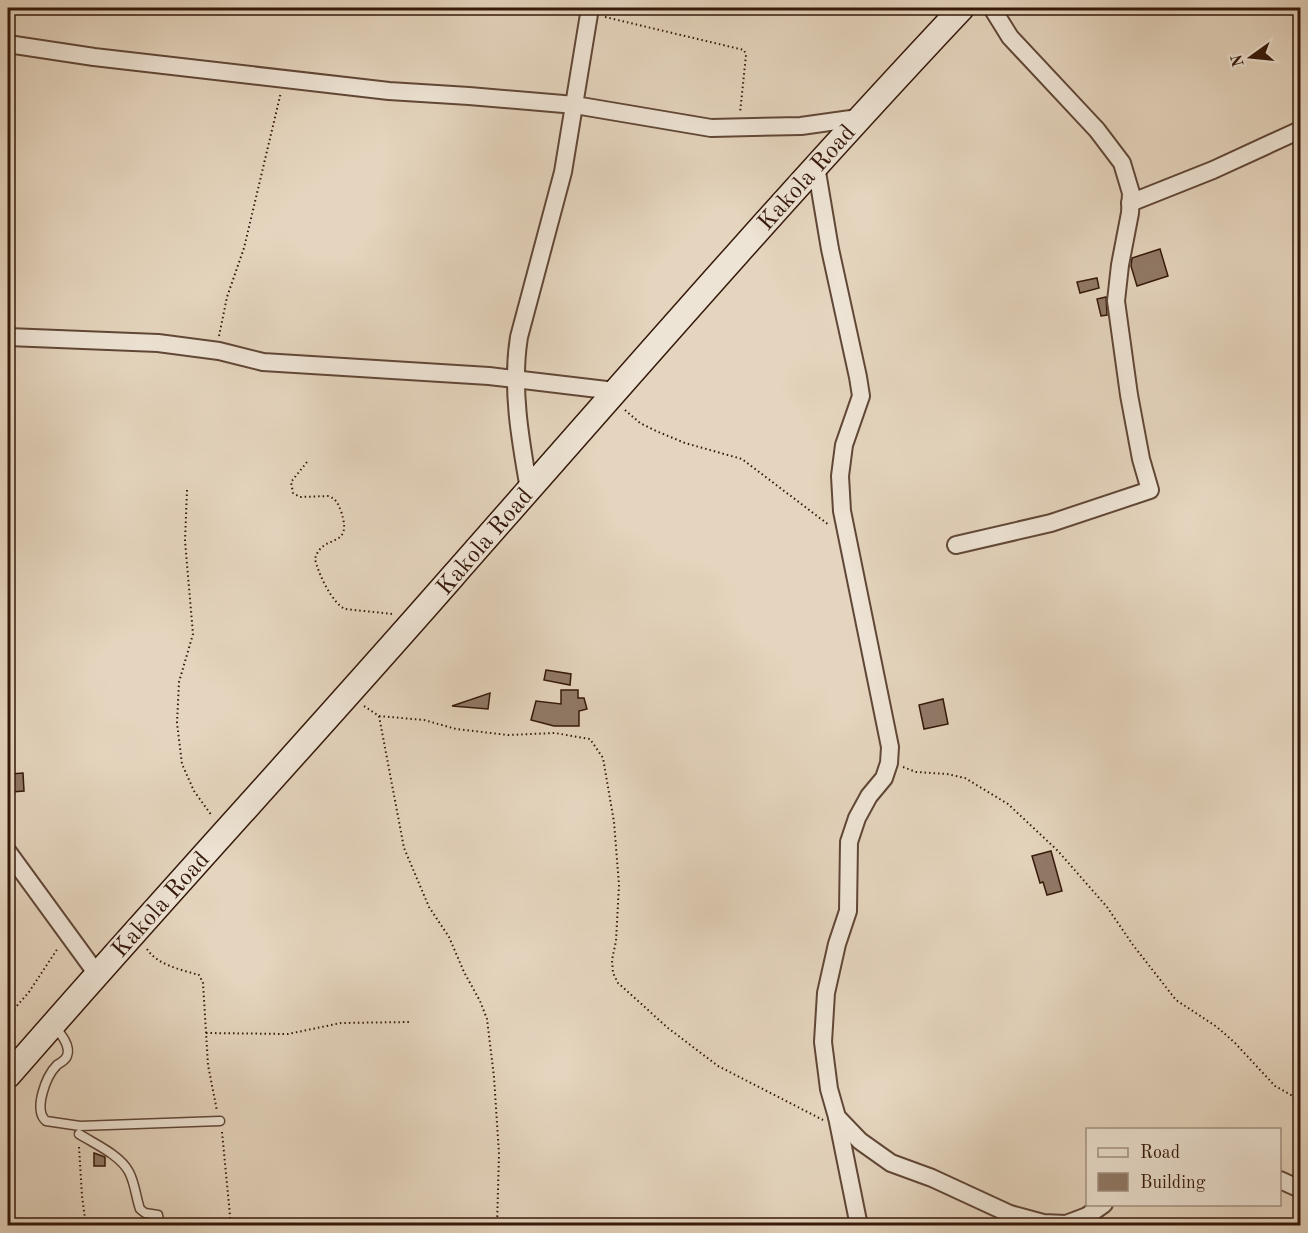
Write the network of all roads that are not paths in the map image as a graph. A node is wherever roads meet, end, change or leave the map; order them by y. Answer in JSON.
{"nodes":[{"id":1,"x":962,"y":8,"type":"edge"},
{"id":2,"x":992,"y":8,"type":"edge"},
{"id":3,"x":590,"y":10,"type":"edge"},
{"id":4,"x":8,"y":44,"type":"edge"},
{"id":5,"x":575,"y":105,"type":"junction"},
{"id":6,"x":858,"y":118,"type":"junction"},
{"id":7,"x":1300,"y":130,"type":"edge"},
{"id":8,"x":816,"y":166,"type":"junction"},
{"id":9,"x":1130,"y":203,"type":"junction"},
{"id":10,"x":8,"y":337,"type":"edge"},
{"id":11,"x":518,"y":378,"type":"junction"},
{"id":12,"x":616,"y":390,"type":"junction"},
{"id":13,"x":529,"y":489,"type":"junction"},
{"id":14,"x":956,"y":545,"type":"dead end"},
{"id":15,"x":8,"y":852,"type":"edge"},
{"id":16,"x":97,"y":974,"type":"junction"},
{"id":17,"x":53,"y":1024,"type":"junction"},
{"id":18,"x":8,"y":1076,"type":"edge"},
{"id":19,"x":220,"y":1121,"type":"road end"},
{"id":20,"x":838,"y":1123,"type":"junction"},
{"id":21,"x":80,"y":1134,"type":"road end"},
{"id":22,"x":1281,"y":1180,"type":"edge"},
{"id":23,"x":1300,"y":1189,"type":"edge"},
{"id":24,"x":1101,"y":1206,"type":"edge"},
{"id":25,"x":160,"y":1226,"type":"edge"},
{"id":26,"x":859,"y":1226,"type":"edge"}],
"edges":[{"from":1,"to":6,"type":"main road","name":"Kakola Road"},
{"from":2,"to":9,"type":"street"},
{"from":3,"to":5,"type":"street"},
{"from":4,"to":5,"type":"street"},
{"from":5,"to":6,"type":"street"},
{"from":5,"to":11,"type":"street"},
{"from":6,"to":8,"type":"main road","name":"Kakola Road"},
{"from":7,"to":9,"type":"street"},
{"from":8,"to":12,"type":"main road","name":"Kakola Road"},
{"from":8,"to":20,"type":"street"},
{"from":9,"to":14,"type":"street"},
{"from":10,"to":11,"type":"street"},
{"from":11,"to":12,"type":"street"},
{"from":11,"to":13,"type":"street"},
{"from":12,"to":13,"type":"main road","name":"Kakola Road"},
{"from":13,"to":16,"type":"main road","name":"Kakola Road"},
{"from":15,"to":16,"type":"street"},
{"from":16,"to":17,"type":"main road","name":"Kakola Road"},
{"from":17,"to":18,"type":"main road","name":"Kakola Road"},
{"from":17,"to":19,"type":"lane"},
{"from":20,"to":24,"type":"street"},
{"from":20,"to":26,"type":"street"},
{"from":21,"to":25,"type":"lane"},
{"from":22,"to":23,"type":"street"}]}
